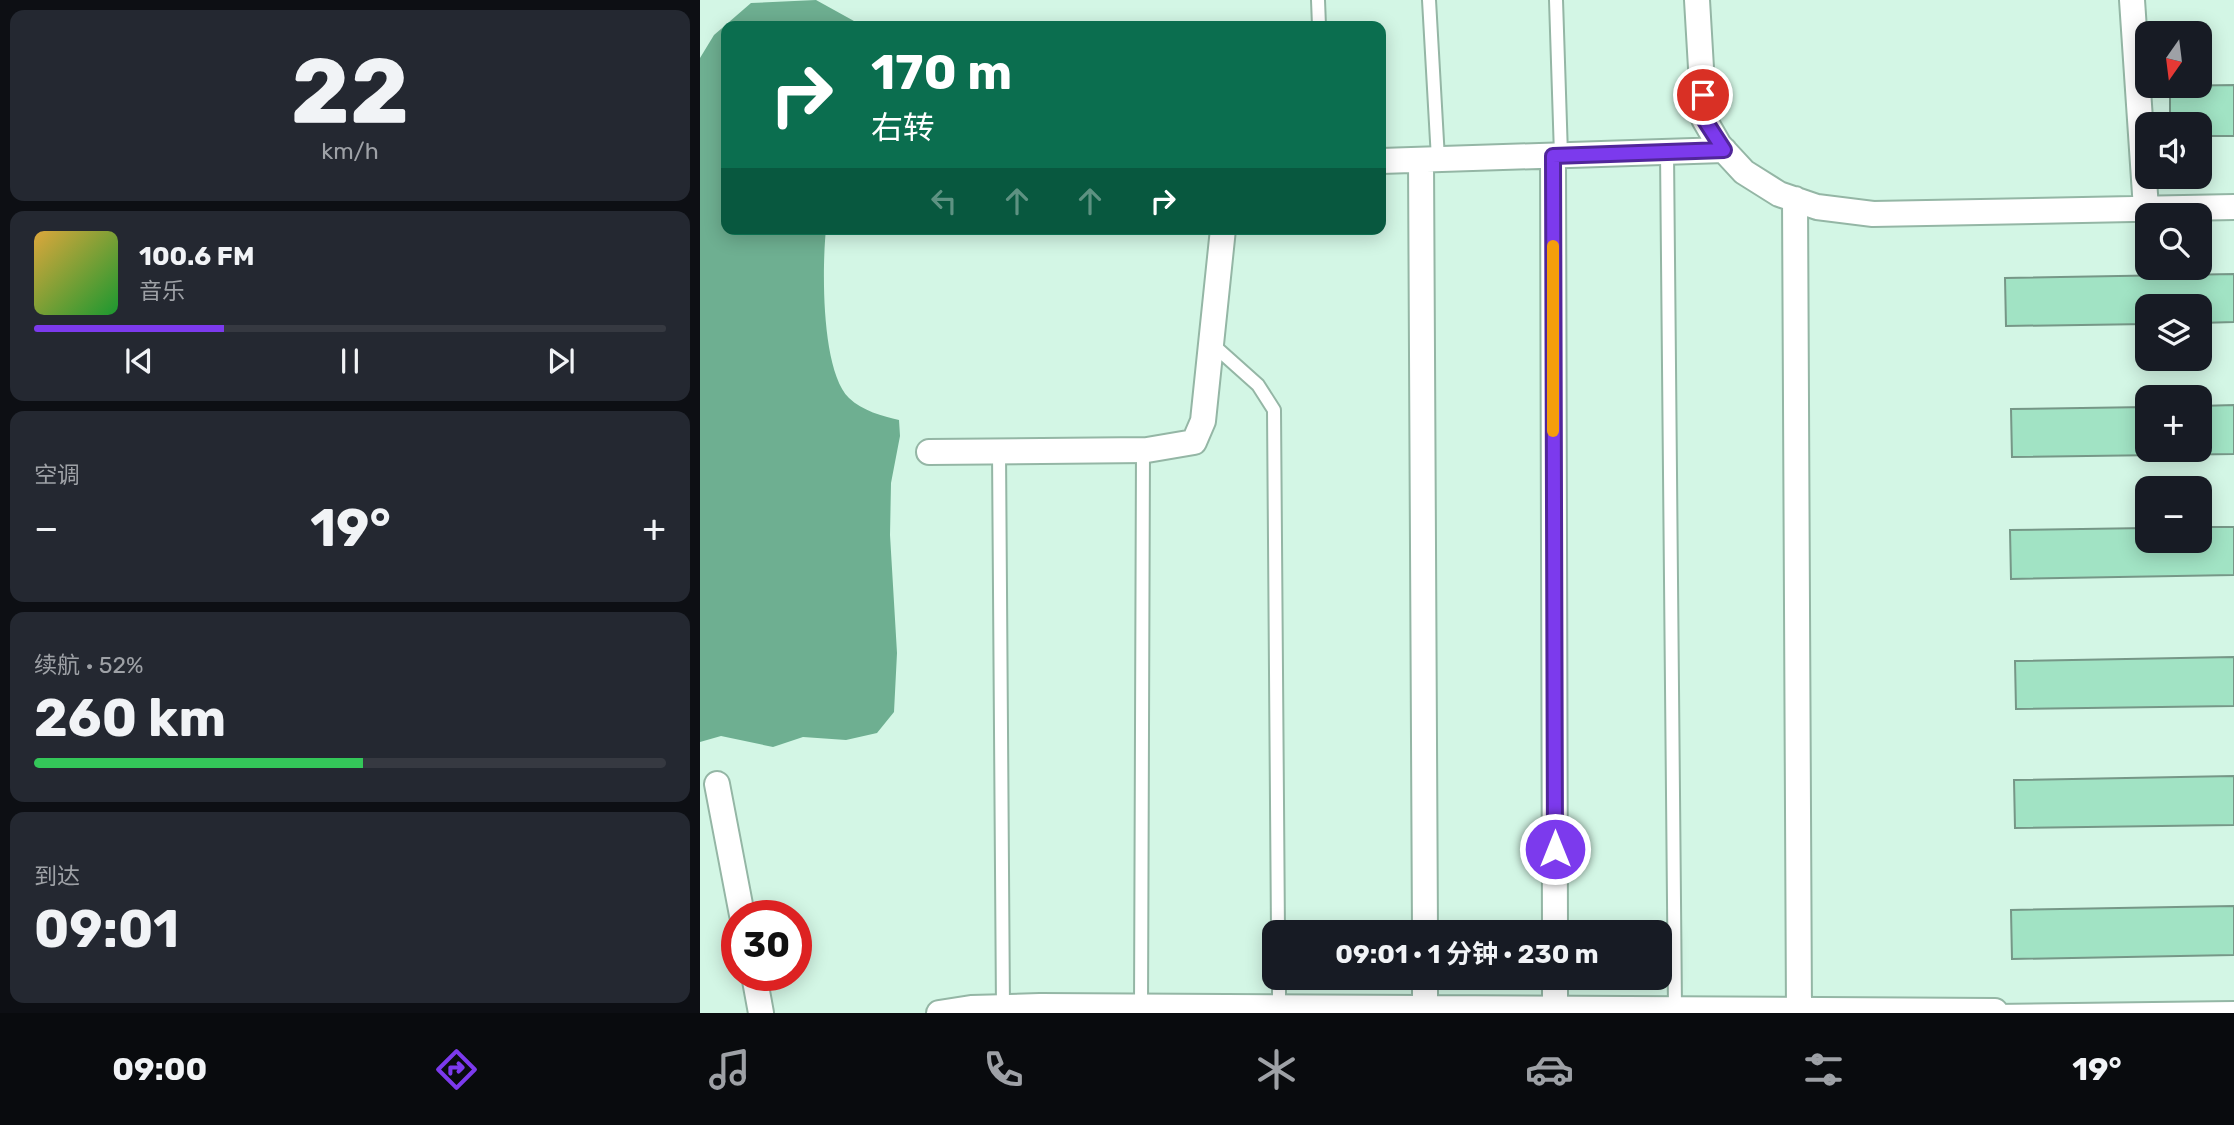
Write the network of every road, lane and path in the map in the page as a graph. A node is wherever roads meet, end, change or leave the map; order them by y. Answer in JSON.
{"nodes":[{"id":1,"x":1318,"y":0,"type":"edge"},
{"id":2,"x":1429,"y":0,"type":"edge"},
{"id":3,"x":1556,"y":0,"type":"edge"},
{"id":4,"x":1697,"y":0,"type":"edge"},
{"id":5,"x":2132,"y":0,"type":"edge"},
{"id":6,"x":1319,"y":21,"type":"edge"},
{"id":7,"x":1724,"y":150,"type":"junction"},
{"id":8,"x":1667,"y":152,"type":"junction"},
{"id":9,"x":1557,"y":155,"type":"junction"},
{"id":10,"x":1430,"y":160,"type":"junction"},
{"id":11,"x":1386,"y":161,"type":"edge"},
{"id":12,"x":1795,"y":199,"type":"junction"},
{"id":13,"x":2146,"y":203,"type":"edge"},
{"id":14,"x":2234,"y":207,"type":"edge"},
{"id":15,"x":2212,"y":208,"type":"edge"},
{"id":16,"x":2135,"y":209,"type":"edge"},
{"id":17,"x":1222,"y":235,"type":"edge"},
{"id":18,"x":1211,"y":343,"type":"junction"},
{"id":19,"x":1143,"y":450,"type":"junction"},
{"id":20,"x":999,"y":451,"type":"junction"},
{"id":21,"x":929,"y":452,"type":"dead end"},
{"id":22,"x":717,"y":784,"type":"dead end"},
{"id":23,"x":739,"y":900,"type":"edge"},
{"id":24,"x":1278,"y":920,"type":"edge"},
{"id":25,"x":1425,"y":920,"type":"edge"},
{"id":26,"x":1555,"y":920,"type":"edge"},
{"id":27,"x":1279,"y":990,"type":"edge"},
{"id":28,"x":1425,"y":990,"type":"edge"},
{"id":29,"x":1555,"y":990,"type":"edge"},
{"id":30,"x":757,"y":991,"type":"edge"},
{"id":31,"x":1675,"y":1008,"type":"junction"},
{"id":32,"x":2234,"y":1008,"type":"edge"},
{"id":33,"x":1142,"y":1009,"type":"edge"},
{"id":34,"x":1003,"y":1010,"type":"edge"},
{"id":35,"x":1279,"y":1010,"type":"edge"},
{"id":36,"x":1425,"y":1010,"type":"edge"},
{"id":37,"x":1555,"y":1010,"type":"edge"},
{"id":38,"x":1799,"y":1011,"type":"edge"},
{"id":39,"x":1995,"y":1011,"type":"joint"},
{"id":40,"x":1914,"y":1012,"type":"edge"},
{"id":41,"x":761,"y":1013,"type":"edge"},
{"id":42,"x":939,"y":1013,"type":"edge"}],
"edges":[{"from":1,"to":6,"type":"lane"},
{"from":2,"to":10,"type":"lane"},
{"from":3,"to":9,"type":"lane"},
{"from":4,"to":7,"type":"street"},
{"from":5,"to":13,"type":"street"},
{"from":7,"to":8,"type":"street"},
{"from":7,"to":12,"type":"street"},
{"from":8,"to":9,"type":"street"},
{"from":8,"to":31,"type":"lane"},
{"from":9,"to":10,"type":"street"},
{"from":9,"to":26,"type":"street"},
{"from":10,"to":11,"type":"street"},
{"from":10,"to":25,"type":"street"},
{"from":12,"to":16,"type":"street"},
{"from":12,"to":38,"type":"street"},
{"from":14,"to":15,"type":"street"},
{"from":17,"to":18,"type":"street"},
{"from":18,"to":19,"type":"street"},
{"from":18,"to":24,"type":"lane"},
{"from":19,"to":20,"type":"street"},
{"from":19,"to":33,"type":"lane"},
{"from":20,"to":21,"type":"street"},
{"from":20,"to":34,"type":"lane"},
{"from":22,"to":23,"type":"street"},
{"from":27,"to":35,"type":"lane"},
{"from":28,"to":36,"type":"street"},
{"from":29,"to":37,"type":"street"},
{"from":30,"to":41,"type":"street"},
{"from":31,"to":37,"type":"street"},
{"from":31,"to":38,"type":"street"},
{"from":32,"to":39,"type":"lane"},
{"from":33,"to":34,"type":"street"},
{"from":33,"to":35,"type":"street"},
{"from":34,"to":42,"type":"street"},
{"from":35,"to":36,"type":"street"},
{"from":36,"to":37,"type":"street"},
{"from":38,"to":40,"type":"street"},
{"from":39,"to":40,"type":"street"}]}
